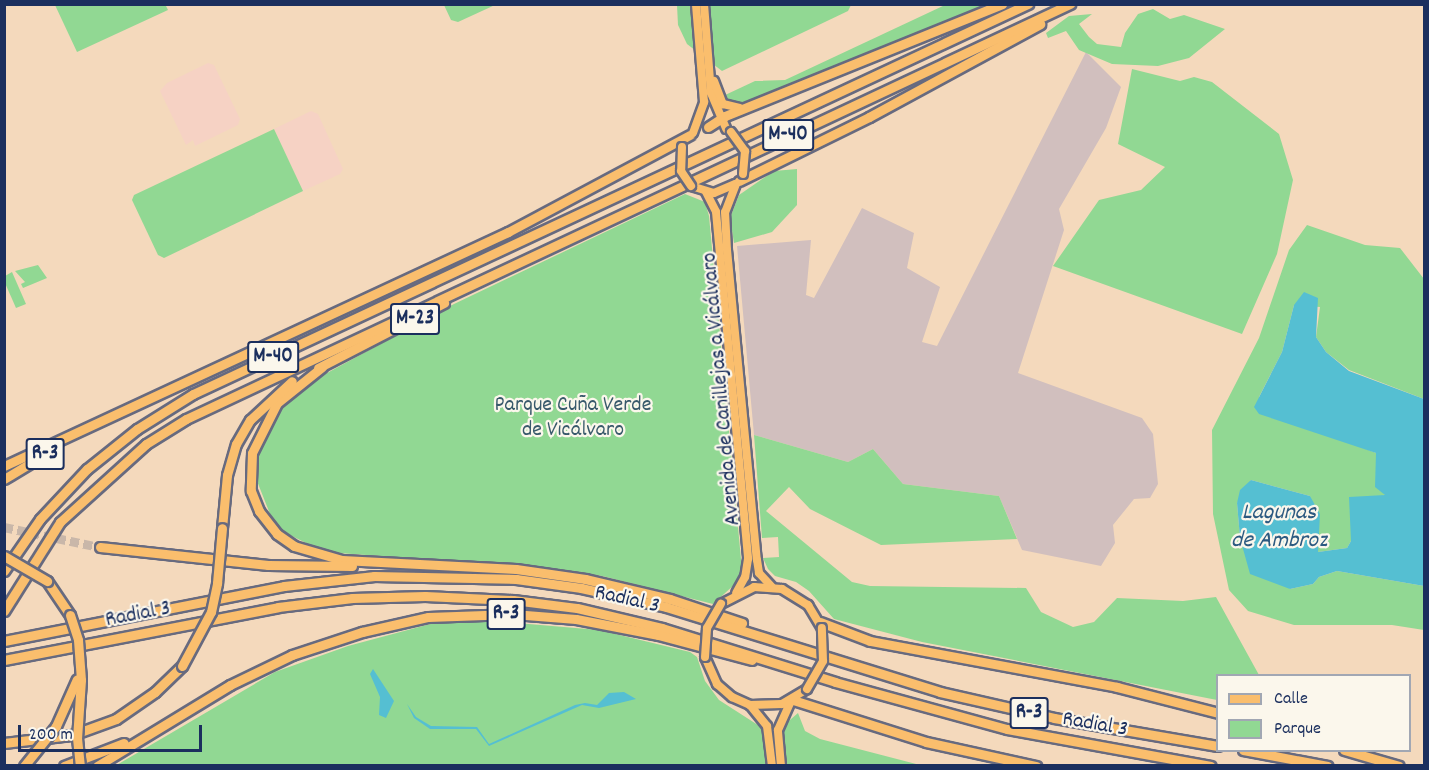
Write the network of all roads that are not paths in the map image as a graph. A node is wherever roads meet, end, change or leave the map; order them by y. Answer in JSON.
{"nodes":[{"id":1,"x":696,"y":4,"type":"edge"},
{"id":2,"x":704,"y":4,"type":"edge"},
{"id":3,"x":1002,"y":4,"type":"edge"},
{"id":4,"x":1028,"y":4,"type":"edge"},
{"id":5,"x":1071,"y":4,"type":"edge"},
{"id":6,"x":1076,"y":4,"type":"edge"},
{"id":7,"x":710,"y":66,"type":"junction"},
{"id":8,"x":756,"y":104,"type":"junction"},
{"id":9,"x":719,"y":119,"type":"junction"},
{"id":10,"x":708,"y":127,"type":"junction"},
{"id":11,"x":728,"y":131,"type":"junction"},
{"id":12,"x":692,"y":134,"type":"junction"},
{"id":13,"x":739,"y":180,"type":"junction"},
{"id":14,"x":706,"y":192,"type":"junction"},
{"id":15,"x":591,"y":207,"type":"junction"},
{"id":16,"x":431,"y":268,"type":"junction"},
{"id":17,"x":506,"y":268,"type":"junction"},
{"id":18,"x":322,"y":367,"type":"junction"},
{"id":19,"x":85,"y":430,"type":"junction"},
{"id":20,"x":4,"y":466,"type":"edge"},
{"id":21,"x":4,"y":479,"type":"edge"},
{"id":22,"x":100,"y":547,"type":"tunnel mouth"},
{"id":23,"x":4,"y":556,"type":"edge"},
{"id":24,"x":426,"y":564,"type":"junction"},
{"id":25,"x":4,"y":571,"type":"edge"},
{"id":26,"x":772,"y":587,"type":"junction"},
{"id":27,"x":736,"y":593,"type":"junction"},
{"id":28,"x":4,"y":611,"type":"edge"},
{"id":29,"x":821,"y":625,"type":"junction"},
{"id":30,"x":4,"y":641,"type":"edge"},
{"id":31,"x":4,"y":660,"type":"edge"},
{"id":32,"x":80,"y":662,"type":"junction"},
{"id":33,"x":845,"y":663,"type":"junction"},
{"id":34,"x":835,"y":682,"type":"junction"},
{"id":35,"x":792,"y":701,"type":"junction"},
{"id":36,"x":750,"y":705,"type":"junction"},
{"id":37,"x":1216,"y":712,"type":"edge"},
{"id":38,"x":157,"y":728,"type":"junction"},
{"id":39,"x":4,"y":744,"type":"edge"},
{"id":40,"x":1216,"y":746,"type":"edge"},
{"id":41,"x":1254,"y":752,"type":"edge"},
{"id":42,"x":1351,"y":752,"type":"edge"},
{"id":43,"x":24,"y":765,"type":"edge"},
{"id":44,"x":64,"y":765,"type":"edge"},
{"id":45,"x":80,"y":765,"type":"edge"},
{"id":46,"x":97,"y":765,"type":"edge"},
{"id":47,"x":772,"y":765,"type":"edge"},
{"id":48,"x":781,"y":765,"type":"edge"},
{"id":49,"x":1036,"y":765,"type":"edge"},
{"id":50,"x":1211,"y":765,"type":"edge"},
{"id":51,"x":1328,"y":765,"type":"edge"},
{"id":52,"x":1399,"y":765,"type":"edge"}],
"edges":[{"from":1,"to":12,"type":"main road"},
{"from":2,"to":7,"type":"main road"},
{"from":3,"to":8,"type":"highway"},
{"from":4,"to":15,"type":"highway","number":"M-40"},
{"from":5,"to":17,"type":"highway","number":"M-40"},
{"from":6,"to":13,"type":"highway"},
{"from":7,"to":8,"type":"main road"},
{"from":7,"to":9,"type":"main road"},
{"from":8,"to":9,"type":"highway"},
{"from":9,"to":10,"type":"highway"},
{"from":9,"to":11,"type":"main road"},
{"from":10,"to":11,"type":"main road"},
{"from":10,"to":12,"type":"main road"},
{"from":11,"to":13,"type":"main road","bridge":true},
{"from":12,"to":14,"type":"main road","bridge":true},
{"from":12,"to":16,"type":"highway"},
{"from":13,"to":14,"type":"main road"},
{"from":13,"to":26,"type":"main road","name":"Avenida de Canillejas a Vicálvaro"},
{"from":14,"to":27,"type":"main road","name":"Avenida de Canillejas a Vicálvaro"},
{"from":15,"to":16,"type":"highway","number":"M-23"},
{"from":15,"to":25,"type":"highway","number":"M-40"},
{"from":16,"to":19,"type":"highway","number":"M-23"},
{"from":17,"to":18,"type":"highway","number":"M-23"},
{"from":17,"to":28,"type":"highway","number":"M-40"},
{"from":18,"to":24,"type":"highway"},
{"from":18,"to":39,"type":"highway","number":"M-23","bridge":true},
{"from":19,"to":20,"type":"highway","number":"M-23"},
{"from":19,"to":21,"type":"highway","number":"R-3"},
{"from":22,"to":24,"type":"highway"},
{"from":23,"to":32,"type":"highway","bridge":true},
{"from":24,"to":33,"type":"highway"},
{"from":26,"to":27,"type":"main road"},
{"from":26,"to":29,"type":"main road"},
{"from":27,"to":36,"type":"main road","bridge":true},
{"from":29,"to":35,"type":"main road","bridge":true},
{"from":29,"to":37,"type":"highway"},
{"from":30,"to":33,"type":"highway","name":"Radial 3","number":"R-3"},
{"from":31,"to":34,"type":"highway","name":"Radial 3","number":"R-3"},
{"from":32,"to":43,"type":"highway","bridge":true},
{"from":32,"to":45,"type":"highway","bridge":true},
{"from":33,"to":40,"type":"highway","name":"Radial 3","number":"R-3"},
{"from":34,"to":38,"type":"highway","number":"R-3"},
{"from":34,"to":50,"type":"highway","name":"Radial 3","number":"R-3"},
{"from":35,"to":36,"type":"main road"},
{"from":35,"to":48,"type":"main road"},
{"from":35,"to":49,"type":"highway"},
{"from":36,"to":47,"type":"main road"},
{"from":38,"to":44,"type":"highway","number":"R-3"},
{"from":38,"to":46,"type":"highway"},
{"from":41,"to":51,"type":"highway"},
{"from":42,"to":52,"type":"highway"}]}
